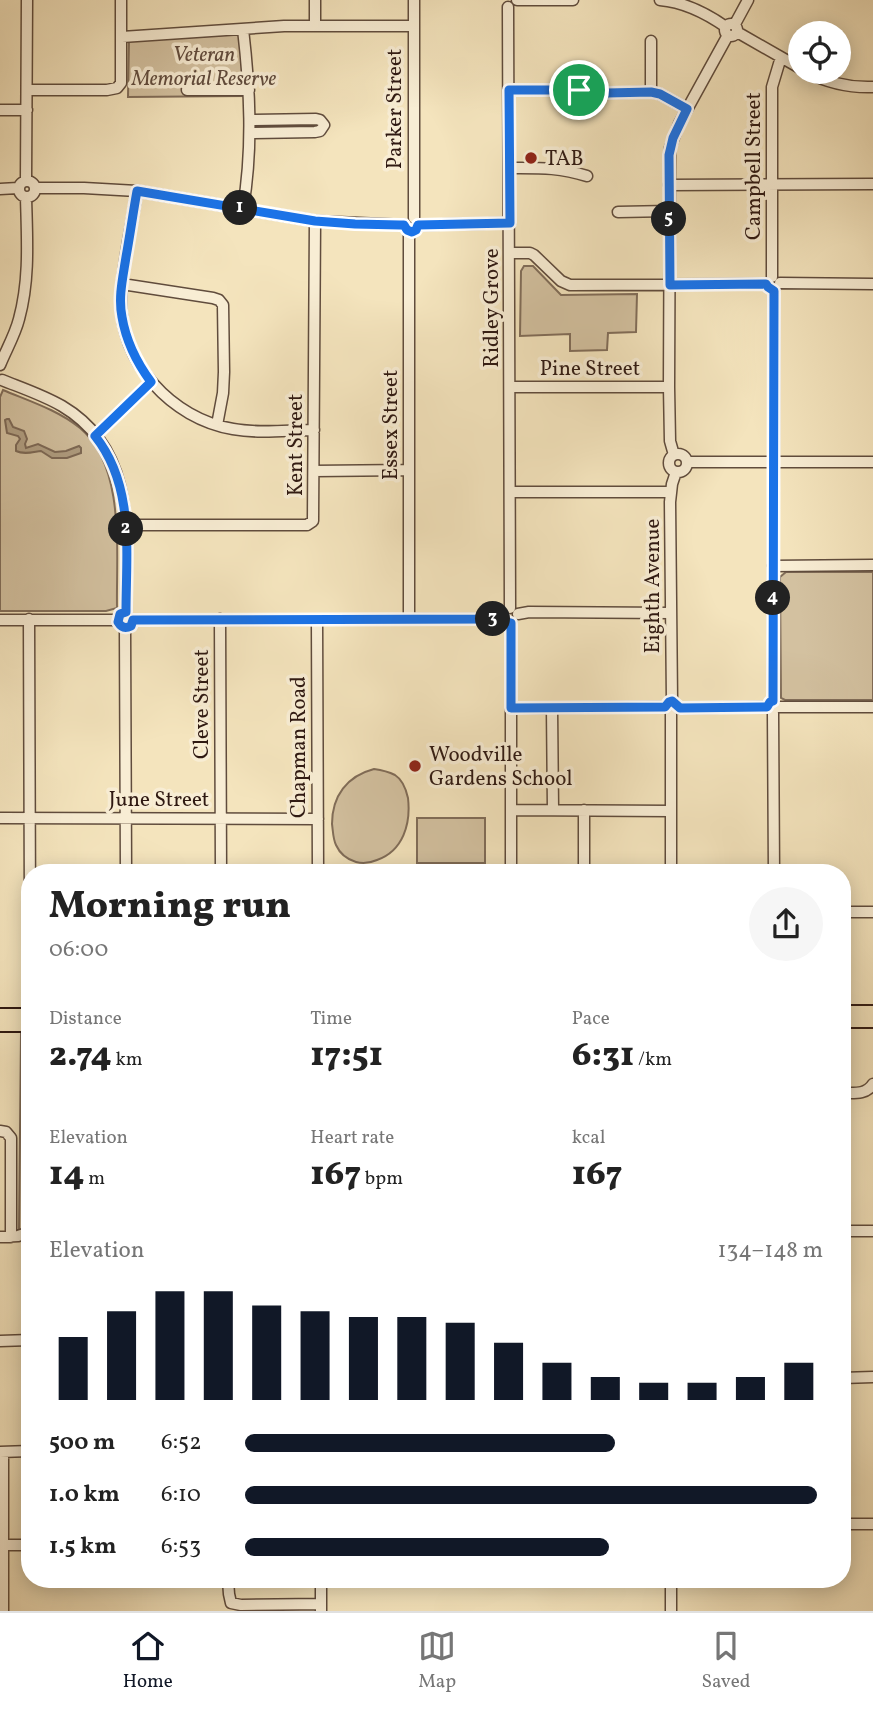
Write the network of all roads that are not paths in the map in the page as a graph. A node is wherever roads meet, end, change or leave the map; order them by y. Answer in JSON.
{"nodes":[{"id":1,"x":27,"y":0,"type":"edge"},
{"id":2,"x":121,"y":0,"type":"edge"},
{"id":3,"x":315,"y":0,"type":"edge"},
{"id":4,"x":414,"y":0,"type":"edge"},
{"id":5,"x":573,"y":0,"type":"edge"},
{"id":6,"x":660,"y":0,"type":"edge"},
{"id":7,"x":748,"y":0,"type":"edge"},
{"id":8,"x":511,"y":2,"type":"edge"},
{"id":9,"x":315,"y":26,"type":"junction"},
{"id":10,"x":413,"y":26,"type":"junction"},
{"id":11,"x":243,"y":29,"type":"junction"},
{"id":12,"x":731,"y":30,"type":"junction"},
{"id":13,"x":122,"y":37,"type":"junction"},
{"id":14,"x":651,"y":41,"type":"dead end"},
{"id":15,"x":781,"y":57,"type":"junction"},
{"id":16,"x":788,"y":61,"type":"edge"},
{"id":17,"x":836,"y":84,"type":"edge"},
{"id":18,"x":194,"y":87,"type":"dead end"},
{"id":19,"x":873,"y":87,"type":"edge"},
{"id":20,"x":27,"y":90,"type":"junction"},
{"id":21,"x":249,"y":90,"type":"junction"},
{"id":22,"x":509,"y":90,"type":"junction"},
{"id":23,"x":651,"y":92,"type":"junction"},
{"id":24,"x":687,"y":109,"type":"junction"},
{"id":25,"x":0,"y":110,"type":"edge"},
{"id":26,"x":27,"y":110,"type":"junction"},
{"id":27,"x":250,"y":120,"type":"junction"},
{"id":28,"x":250,"y":133,"type":"junction"},
{"id":29,"x":509,"y":168,"type":"junction"},
{"id":30,"x":587,"y":176,"type":"dead end"},
{"id":31,"x":26,"y":180,"type":"junction"},
{"id":32,"x":772,"y":184,"type":"junction"},
{"id":33,"x":873,"y":184,"type":"edge"},
{"id":34,"x":669,"y":185,"type":"junction"},
{"id":35,"x":18,"y":188,"type":"junction"},
{"id":36,"x":35,"y":188,"type":"junction"},
{"id":37,"x":0,"y":189,"type":"edge"},
{"id":38,"x":137,"y":191,"type":"junction"},
{"id":39,"x":26,"y":197,"type":"junction"},
{"id":40,"x":243,"y":208,"type":"junction"},
{"id":41,"x":669,"y":211,"type":"junction"},
{"id":42,"x":618,"y":212,"type":"dead end"},
{"id":43,"x":315,"y":221,"type":"junction"},
{"id":44,"x":510,"y":223,"type":"junction"},
{"id":45,"x":411,"y":225,"type":"junction"},
{"id":46,"x":510,"y":253,"type":"junction"},
{"id":47,"x":122,"y":284,"type":"junction"},
{"id":48,"x":773,"y":284,"type":"junction"},
{"id":49,"x":873,"y":284,"type":"edge"},
{"id":50,"x":670,"y":285,"type":"junction"},
{"id":51,"x":0,"y":365,"type":"edge"},
{"id":52,"x":1,"y":378,"type":"edge"},
{"id":53,"x":151,"y":382,"type":"junction"},
{"id":54,"x":510,"y":387,"type":"junction"},
{"id":55,"x":669,"y":387,"type":"junction"},
{"id":56,"x":217,"y":425,"type":"junction"},
{"id":57,"x":314,"y":430,"type":"junction"},
{"id":58,"x":95,"y":436,"type":"junction"},
{"id":59,"x":674,"y":455,"type":"junction"},
{"id":60,"x":775,"y":462,"type":"junction"},
{"id":61,"x":873,"y":462,"type":"edge"},
{"id":62,"x":687,"y":463,"type":"junction"},
{"id":63,"x":409,"y":470,"type":"junction"},
{"id":64,"x":314,"y":471,"type":"junction"},
{"id":65,"x":676,"y":472,"type":"junction"},
{"id":66,"x":510,"y":492,"type":"junction"},
{"id":67,"x":671,"y":492,"type":"junction"},
{"id":68,"x":125,"y":525,"type":"junction"},
{"id":69,"x":873,"y":565,"type":"edge"},
{"id":70,"x":773,"y":566,"type":"junction"},
{"id":71,"x":671,"y":613,"type":"junction"},
{"id":72,"x":510,"y":616,"type":"junction"},
{"id":73,"x":220,"y":619,"type":"junction"},
{"id":74,"x":409,"y":619,"type":"junction"},
{"id":75,"x":0,"y":620,"type":"edge"},
{"id":76,"x":29,"y":620,"type":"junction"},
{"id":77,"x":125,"y":620,"type":"junction"},
{"id":78,"x":317,"y":620,"type":"junction"},
{"id":79,"x":672,"y":707,"type":"junction"},
{"id":80,"x":773,"y":707,"type":"junction"},
{"id":81,"x":873,"y":707,"type":"edge"},
{"id":82,"x":511,"y":708,"type":"junction"},
{"id":83,"x":552,"y":708,"type":"junction"},
{"id":84,"x":512,"y":810,"type":"junction"},
{"id":85,"x":553,"y":810,"type":"junction"},
{"id":86,"x":584,"y":810,"type":"junction"},
{"id":87,"x":671,"y":811,"type":"junction"},
{"id":88,"x":0,"y":818,"type":"edge"},
{"id":89,"x":29,"y":818,"type":"junction"},
{"id":90,"x":221,"y":818,"type":"junction"},
{"id":91,"x":125,"y":819,"type":"junction"},
{"id":92,"x":318,"y":819,"type":"junction"},
{"id":93,"x":29,"y":864,"type":"edge"},
{"id":94,"x":126,"y":864,"type":"edge"},
{"id":95,"x":221,"y":864,"type":"edge"},
{"id":96,"x":318,"y":864,"type":"edge"},
{"id":97,"x":511,"y":864,"type":"edge"},
{"id":98,"x":584,"y":864,"type":"edge"},
{"id":99,"x":671,"y":864,"type":"edge"},
{"id":100,"x":774,"y":864,"type":"edge"},
{"id":101,"x":851,"y":912,"type":"edge"},
{"id":102,"x":873,"y":912,"type":"edge"},
{"id":103,"x":851,"y":1012,"type":"edge"},
{"id":104,"x":873,"y":1012,"type":"edge"},
{"id":105,"x":0,"y":1015,"type":"edge"},
{"id":106,"x":21,"y":1015,"type":"edge"},
{"id":107,"x":851,"y":1021,"type":"edge"},
{"id":108,"x":873,"y":1021,"type":"edge"},
{"id":109,"x":0,"y":1025,"type":"edge"},
{"id":110,"x":21,"y":1025,"type":"edge"},
{"id":111,"x":873,"y":1084,"type":"edge"},
{"id":112,"x":851,"y":1093,"type":"edge"},
{"id":113,"x":3,"y":1131,"type":"edge"},
{"id":114,"x":851,"y":1231,"type":"edge"},
{"id":115,"x":873,"y":1231,"type":"edge"},
{"id":116,"x":6,"y":1237,"type":"edge"},
{"id":117,"x":0,"y":1340,"type":"edge"},
{"id":118,"x":21,"y":1340,"type":"edge"},
{"id":119,"x":873,"y":1377,"type":"edge"},
{"id":120,"x":851,"y":1378,"type":"edge"},
{"id":121,"x":21,"y":1451,"type":"edge"},
{"id":122,"x":1,"y":1452,"type":"edge"},
{"id":123,"x":851,"y":1524,"type":"edge"},
{"id":124,"x":873,"y":1524,"type":"edge"},
{"id":125,"x":1,"y":1545,"type":"edge"},
{"id":126,"x":21,"y":1545,"type":"edge"},
{"id":127,"x":229,"y":1588,"type":"edge"},
{"id":128,"x":321,"y":1588,"type":"edge"},
{"id":129,"x":671,"y":1588,"type":"edge"},
{"id":130,"x":321,"y":1607,"type":"edge"},
{"id":131,"x":3,"y":1611,"type":"edge"},
{"id":132,"x":671,"y":1611,"type":"edge"}],
"edges":[{"from":1,"to":20,"type":"street"},
{"from":2,"to":13,"type":"street"},
{"from":3,"to":9,"type":"street"},
{"from":4,"to":10,"type":"street","name":"Parker Street"},
{"from":5,"to":8,"type":"street"},
{"from":6,"to":12,"type":"street"},
{"from":7,"to":12,"type":"street"},
{"from":8,"to":22,"type":"street","name":"Ridley Grove"},
{"from":9,"to":10,"type":"street"},
{"from":9,"to":11,"type":"street"},
{"from":10,"to":45,"type":"street","name":"Parker Street"},
{"from":11,"to":13,"type":"street"},
{"from":11,"to":21,"type":"street"},
{"from":12,"to":15,"type":"street"},
{"from":12,"to":24,"type":"street"},
{"from":13,"to":20,"type":"street"},
{"from":14,"to":23,"type":"street"},
{"from":15,"to":16,"type":"street"},
{"from":15,"to":32,"type":"street","name":"Campbell Street"},
{"from":17,"to":19,"type":"street"},
{"from":18,"to":21,"type":"street"},
{"from":20,"to":26,"type":"street"},
{"from":21,"to":27,"type":"street"},
{"from":22,"to":23,"type":"street"},
{"from":22,"to":29,"type":"street","name":"Ridley Grove"},
{"from":23,"to":24,"type":"street"},
{"from":24,"to":34,"type":"street"},
{"from":25,"to":26,"type":"street"},
{"from":26,"to":31,"type":"street"},
{"from":27,"to":28,"type":"street"},
{"from":27,"to":28,"type":"street"},
{"from":28,"to":40,"type":"street"},
{"from":29,"to":30,"type":"street"},
{"from":29,"to":44,"type":"street","name":"Ridley Grove"},
{"from":31,"to":35,"type":"street"},
{"from":31,"to":36,"type":"street"},
{"from":32,"to":33,"type":"street"},
{"from":32,"to":34,"type":"street"},
{"from":32,"to":48,"type":"street","name":"Campbell Street"},
{"from":34,"to":41,"type":"street"},
{"from":35,"to":37,"type":"street"},
{"from":35,"to":39,"type":"street"},
{"from":36,"to":38,"type":"street"},
{"from":36,"to":39,"type":"street"},
{"from":38,"to":40,"type":"street"},
{"from":38,"to":47,"type":"street"},
{"from":39,"to":51,"type":"street"},
{"from":40,"to":43,"type":"street"},
{"from":41,"to":42,"type":"street"},
{"from":41,"to":50,"type":"street"},
{"from":43,"to":45,"type":"street"},
{"from":43,"to":57,"type":"street","name":"Kent Street"},
{"from":44,"to":45,"type":"street"},
{"from":44,"to":46,"type":"street","name":"Ridley Grove"},
{"from":45,"to":63,"type":"street","name":"Essex Street"},
{"from":46,"to":50,"type":"street"},
{"from":46,"to":54,"type":"street","name":"Ridley Grove"},
{"from":47,"to":53,"type":"street"},
{"from":47,"to":56,"type":"street"},
{"from":48,"to":49,"type":"street"},
{"from":48,"to":50,"type":"street"},
{"from":48,"to":60,"type":"street","name":"Campbell Street"},
{"from":50,"to":55,"type":"street"},
{"from":52,"to":58,"type":"street"},
{"from":53,"to":56,"type":"street"},
{"from":53,"to":58,"type":"street"},
{"from":54,"to":55,"type":"street","name":"Pine Street"},
{"from":54,"to":66,"type":"street","name":"Ridley Grove"},
{"from":55,"to":59,"type":"street"},
{"from":56,"to":57,"type":"street"},
{"from":57,"to":64,"type":"street","name":"Kent Street"},
{"from":58,"to":68,"type":"street"},
{"from":59,"to":62,"type":"street"},
{"from":59,"to":65,"type":"street"},
{"from":60,"to":61,"type":"street"},
{"from":60,"to":62,"type":"street"},
{"from":60,"to":70,"type":"street","name":"Campbell Street"},
{"from":62,"to":65,"type":"street"},
{"from":63,"to":64,"type":"street"},
{"from":63,"to":74,"type":"street","name":"Essex Street"},
{"from":64,"to":68,"type":"street","name":"Kent Street"},
{"from":65,"to":67,"type":"street","name":"Eighth Avenue"},
{"from":66,"to":67,"type":"street"},
{"from":66,"to":72,"type":"street","name":"Ridley Grove"},
{"from":67,"to":71,"type":"street","name":"Eighth Avenue"},
{"from":68,"to":77,"type":"street"},
{"from":69,"to":70,"type":"street"},
{"from":70,"to":80,"type":"street","name":"Campbell Street"},
{"from":71,"to":72,"type":"street"},
{"from":71,"to":79,"type":"street","name":"Eighth Avenue"},
{"from":72,"to":74,"type":"street"},
{"from":72,"to":82,"type":"street","name":"Ridley Grove"},
{"from":73,"to":77,"type":"street"},
{"from":73,"to":78,"type":"street"},
{"from":73,"to":90,"type":"street","name":"Cleve Street"},
{"from":74,"to":78,"type":"street"},
{"from":75,"to":76,"type":"street"},
{"from":76,"to":77,"type":"street"},
{"from":76,"to":89,"type":"street"},
{"from":77,"to":91,"type":"street"},
{"from":78,"to":92,"type":"street","name":"Chapman Road"},
{"from":79,"to":80,"type":"street"},
{"from":79,"to":83,"type":"street"},
{"from":79,"to":87,"type":"street","name":"Eighth Avenue"},
{"from":80,"to":81,"type":"street"},
{"from":80,"to":100,"type":"street","name":"Campbell Street"},
{"from":82,"to":83,"type":"street"},
{"from":82,"to":84,"type":"street","name":"Ridley Grove"},
{"from":83,"to":85,"type":"street"},
{"from":84,"to":85,"type":"street"},
{"from":84,"to":97,"type":"street","name":"Ridley Grove"},
{"from":85,"to":86,"type":"street"},
{"from":86,"to":87,"type":"street"},
{"from":86,"to":98,"type":"street"},
{"from":87,"to":99,"type":"street","name":"Eighth Avenue"},
{"from":88,"to":89,"type":"street","name":"June Street"},
{"from":89,"to":91,"type":"street","name":"June Street"},
{"from":89,"to":93,"type":"street"},
{"from":90,"to":91,"type":"street","name":"June Street"},
{"from":90,"to":92,"type":"street","name":"June Street"},
{"from":90,"to":95,"type":"street","name":"Cleve Street"},
{"from":91,"to":94,"type":"street"},
{"from":92,"to":96,"type":"street","name":"Chapman Road"},
{"from":101,"to":102,"type":"street"},
{"from":103,"to":104,"type":"main road"},
{"from":105,"to":106,"type":"main road"},
{"from":107,"to":108,"type":"main road"},
{"from":109,"to":110,"type":"main road"},
{"from":111,"to":112,"type":"street"},
{"from":113,"to":116,"type":"street"},
{"from":114,"to":115,"type":"street"},
{"from":117,"to":118,"type":"street"},
{"from":119,"to":120,"type":"street"},
{"from":121,"to":122,"type":"street"},
{"from":122,"to":125,"type":"street"},
{"from":123,"to":124,"type":"street"},
{"from":125,"to":126,"type":"street"},
{"from":125,"to":131,"type":"street"},
{"from":127,"to":130,"type":"street"},
{"from":128,"to":130,"type":"street"},
{"from":129,"to":132,"type":"street"}]}
